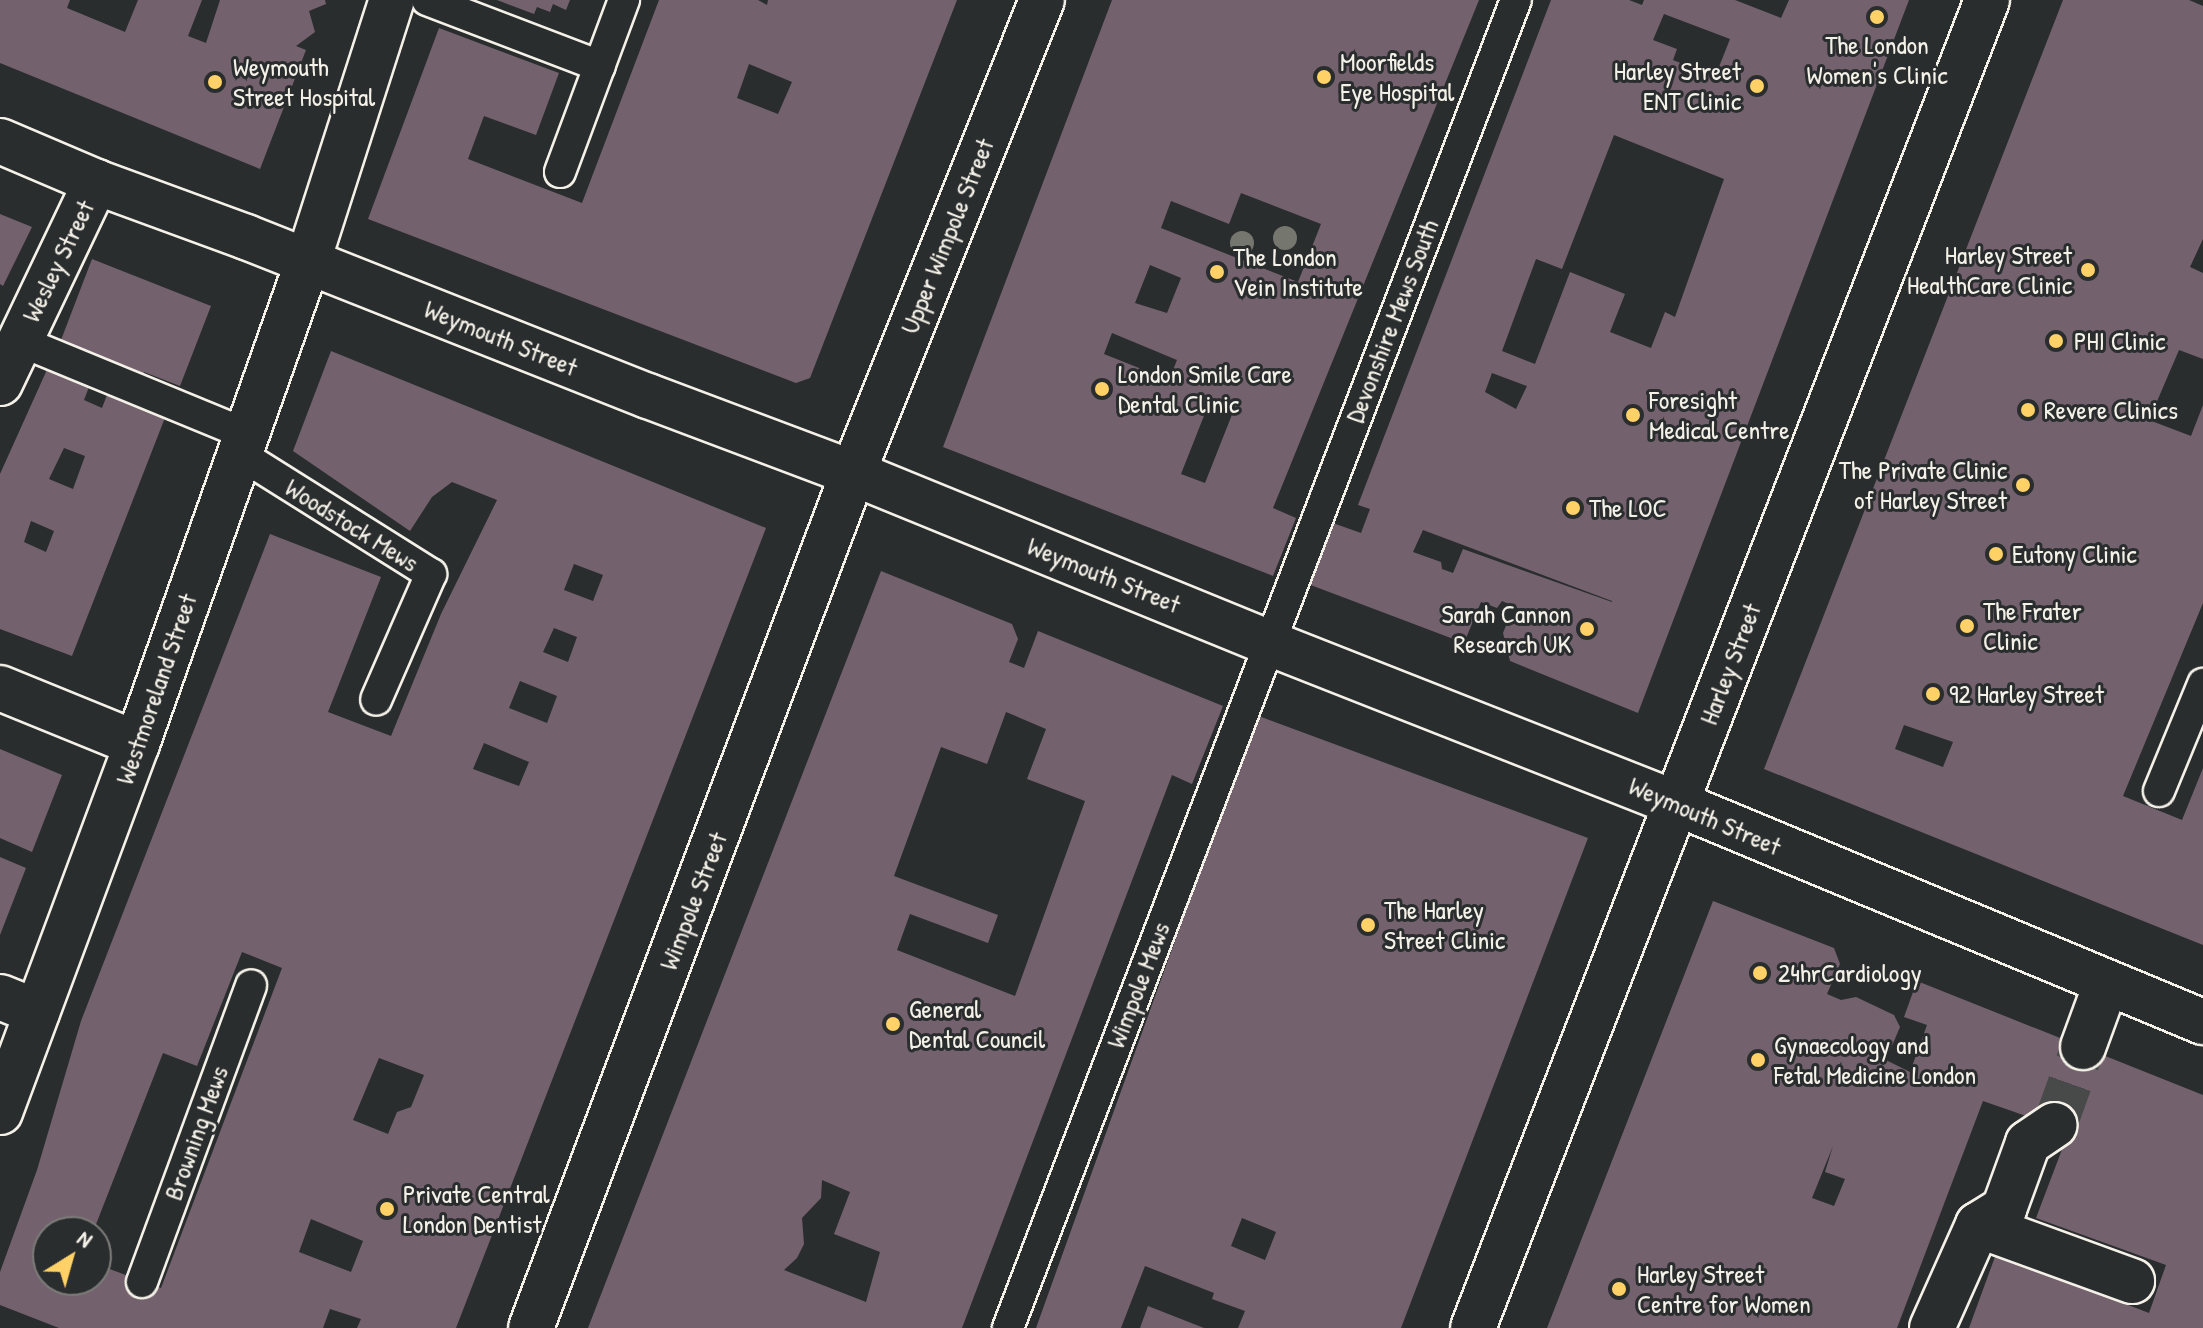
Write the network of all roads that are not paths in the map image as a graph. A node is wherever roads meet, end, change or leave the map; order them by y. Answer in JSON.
{"nodes":[{"id":1,"x":392,"y":0,"type":"edge"},
{"id":2,"x":427,"y":0,"type":"edge"},
{"id":3,"x":624,"y":0,"type":"edge"},
{"id":4,"x":1042,"y":0,"type":"edge"},
{"id":5,"x":1516,"y":0,"type":"edge"},
{"id":6,"x":1987,"y":0,"type":"edge"},
{"id":7,"x":600,"y":66,"type":"junction"},
{"id":8,"x":0,"y":141,"type":"edge"},
{"id":9,"x":560,"y":172,"type":"dead end"},
{"id":10,"x":96,"y":182,"type":"junction"},
{"id":11,"x":307,"y":264,"type":"junction"},
{"id":12,"x":20,"y":341,"type":"junction"},
{"id":13,"x":0,"y":383,"type":"edge"},
{"id":14,"x":242,"y":443,"type":"junction"},
{"id":15,"x":853,"y":473,"type":"junction"},
{"id":16,"x":1269,"y":643,"type":"junction"},
{"id":17,"x":2203,"y":684,"type":"edge"},
{"id":18,"x":0,"y":688,"type":"edge"},
{"id":19,"x":376,"y":700,"type":"dead end"},
{"id":20,"x":137,"y":744,"type":"junction"},
{"id":21,"x":2159,"y":791,"type":"dead end"},
{"id":22,"x":1676,"y":803,"type":"junction"},
{"id":23,"x":2106,"y":984,"type":"junction"},
{"id":24,"x":251,"y":985,"type":"dead end"},
{"id":25,"x":19,"y":1005,"type":"edge"},
{"id":26,"x":2203,"y":1022,"type":"edge"},
{"id":27,"x":2083,"y":1047,"type":"tunnel mouth"},
{"id":28,"x":0,"y":1112,"type":"edge"},
{"id":29,"x":2055,"y":1125,"type":"tunnel mouth"},
{"id":30,"x":1978,"y":1225,"type":"junction"},
{"id":31,"x":2132,"y":1281,"type":"dead end"},
{"id":32,"x":142,"y":1282,"type":"dead end"},
{"id":33,"x":531,"y":1328,"type":"edge"},
{"id":34,"x":1008,"y":1328,"type":"edge"},
{"id":35,"x":1473,"y":1328,"type":"edge"},
{"id":36,"x":1932,"y":1328,"type":"edge"}],
"edges":[{"from":1,"to":11,"type":"street","name":"Westmoreland Street"},
{"from":2,"to":7,"type":"lane"},
{"from":3,"to":7,"type":"lane"},
{"from":4,"to":15,"type":"street","name":"Upper Wimpole Street"},
{"from":5,"to":16,"type":"lane","name":"Devonshire Mews South"},
{"from":6,"to":22,"type":"street","name":"Harley Street"},
{"from":7,"to":9,"type":"lane"},
{"from":8,"to":10,"type":"street","name":"Weymouth Street"},
{"from":10,"to":11,"type":"street","name":"Weymouth Street"},
{"from":10,"to":12,"type":"street","name":"Wesley Street"},
{"from":11,"to":14,"type":"street","name":"Westmoreland Street"},
{"from":11,"to":15,"type":"street","name":"Weymouth Street"},
{"from":12,"to":13,"type":"street","name":"Wesley Street"},
{"from":12,"to":14,"type":"lane"},
{"from":14,"to":19,"type":"lane","name":"Woodstock Mews"},
{"from":14,"to":20,"type":"street","name":"Westmoreland Street"},
{"from":15,"to":16,"type":"street","name":"Weymouth Street"},
{"from":15,"to":33,"type":"street","name":"Wimpole Street"},
{"from":16,"to":22,"type":"street","name":"Weymouth Street"},
{"from":16,"to":34,"type":"lane","name":"Wimpole Mews"},
{"from":17,"to":21,"type":"lane"},
{"from":18,"to":20,"type":"street"},
{"from":20,"to":25,"type":"street","name":"Westmoreland Street"},
{"from":22,"to":23,"type":"street","name":"Weymouth Street"},
{"from":22,"to":35,"type":"street","name":"Harley Street"},
{"from":23,"to":26,"type":"street","name":"Weymouth Street"},
{"from":23,"to":27,"type":"street"},
{"from":24,"to":32,"type":"lane","name":"Browning Mews"},
{"from":25,"to":28,"type":"street","name":"Westmoreland Street"},
{"from":29,"to":30,"type":"street"},
{"from":30,"to":31,"type":"street"},
{"from":30,"to":36,"type":"street"}]}
